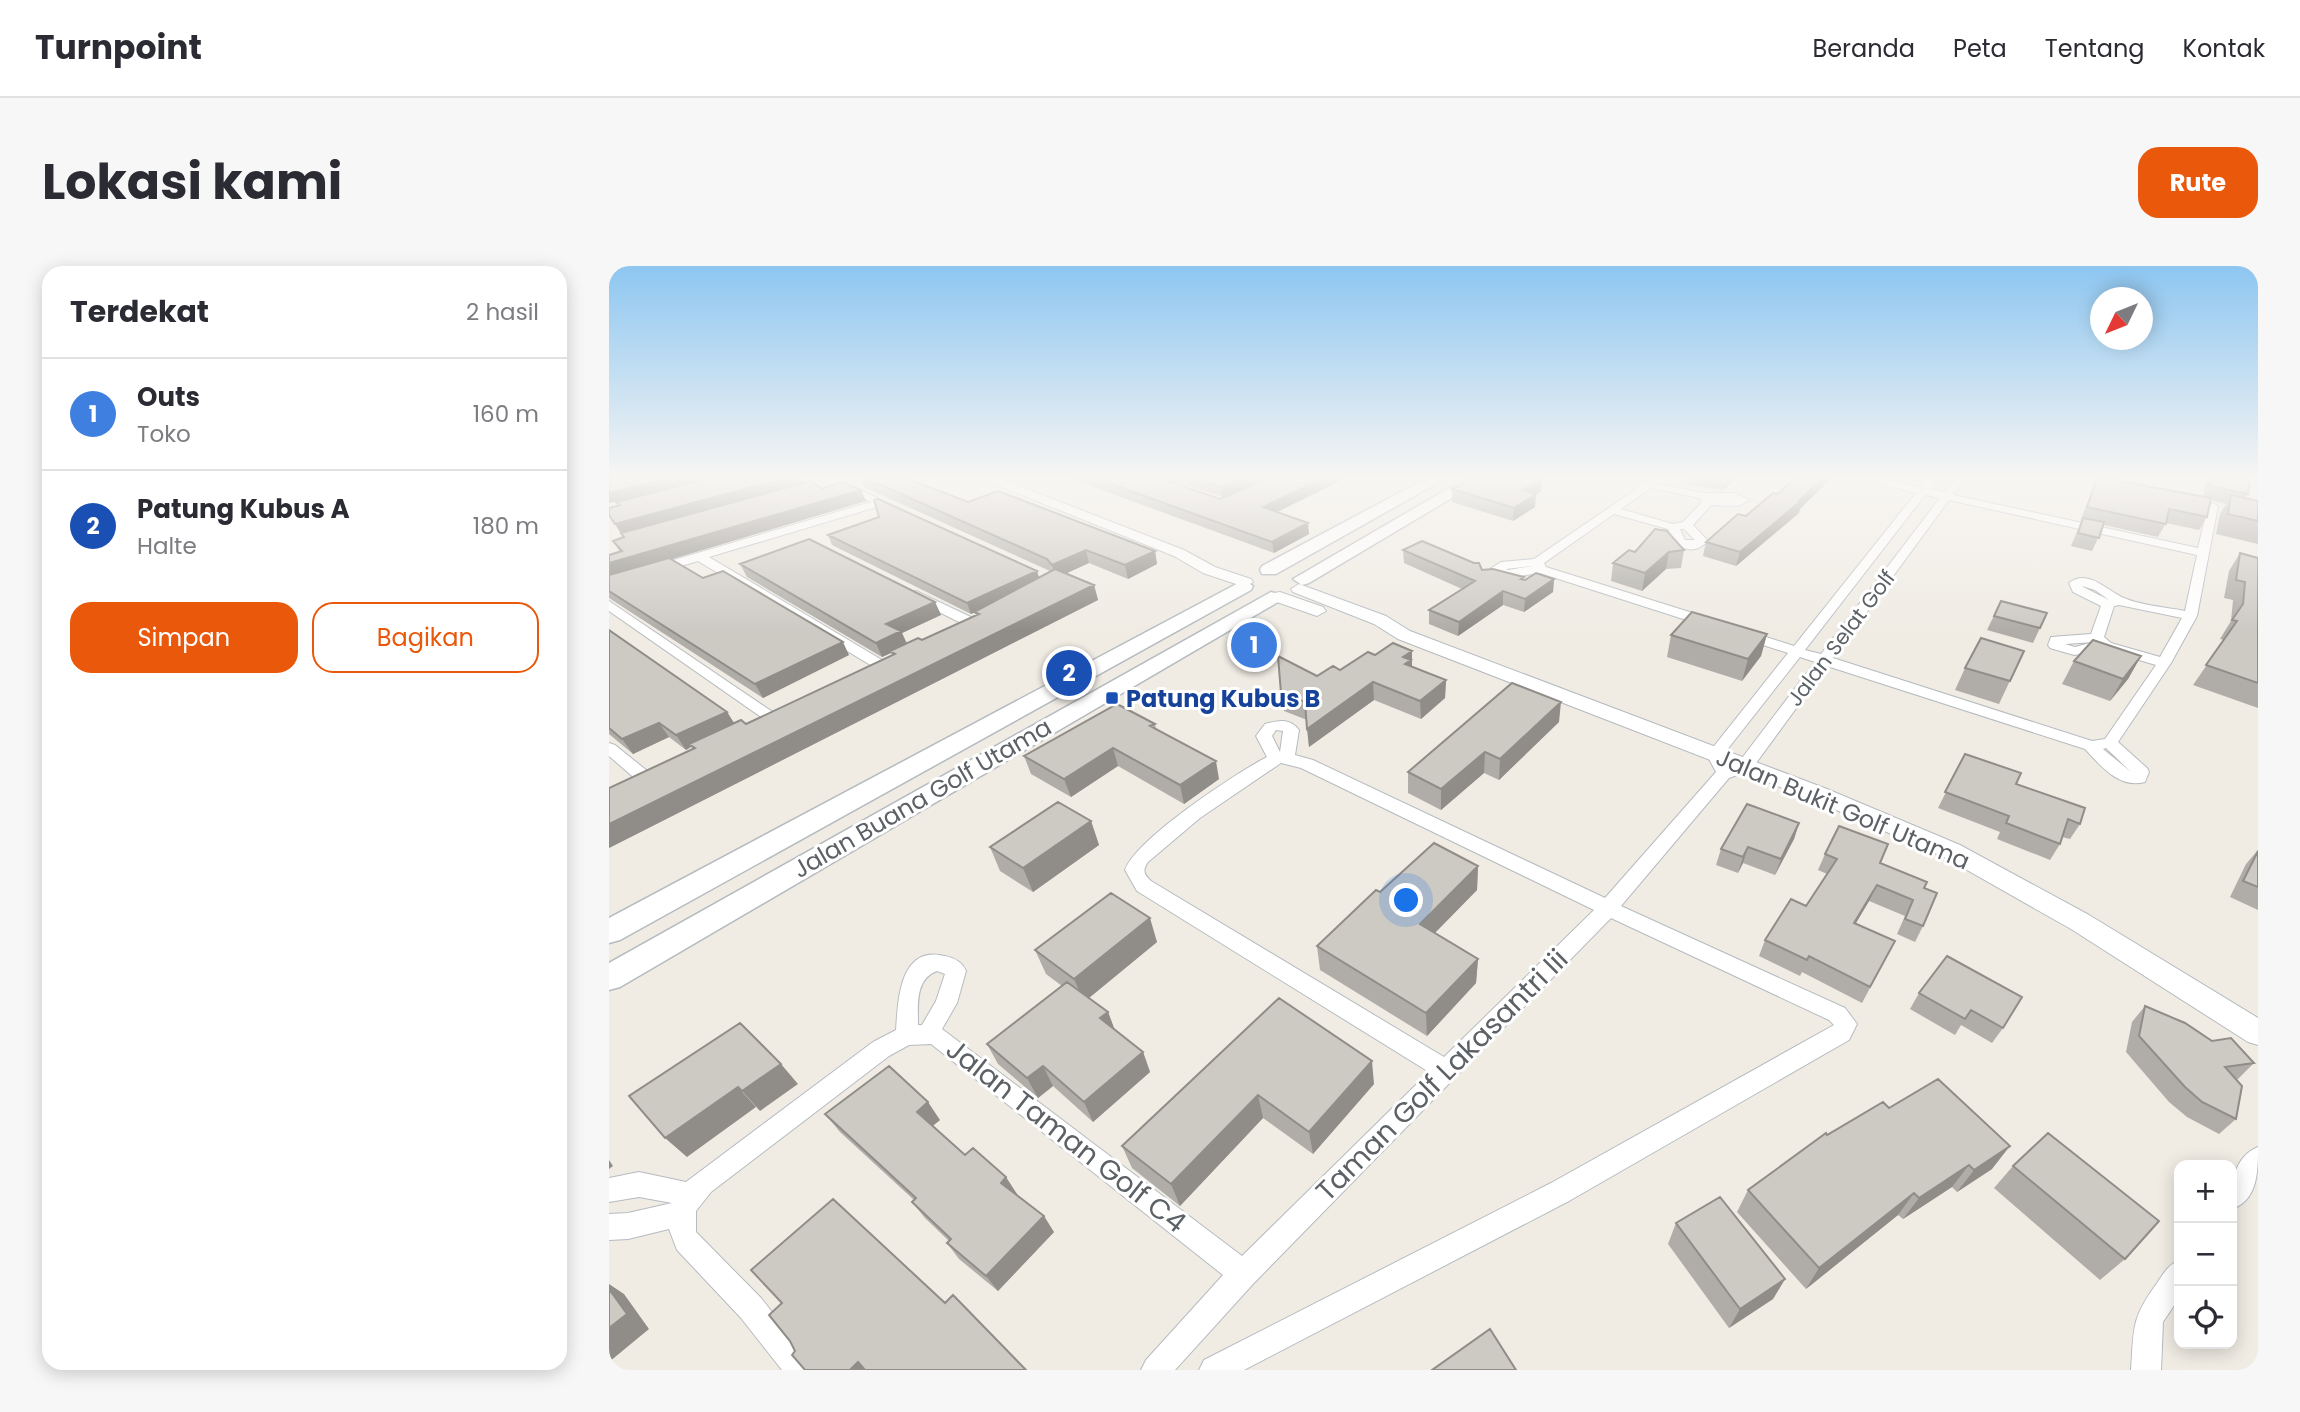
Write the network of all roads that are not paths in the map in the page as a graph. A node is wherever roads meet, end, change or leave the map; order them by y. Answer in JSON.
{"nodes":[{"id":1,"x":808,"y":529,"type":"edge"},
{"id":2,"x":1116,"y":529,"type":"edge"},
{"id":3,"x":1345,"y":529,"type":"edge"},
{"id":4,"x":1393,"y":529,"type":"edge"},
{"id":5,"x":1590,"y":529,"type":"edge"},
{"id":6,"x":1674,"y":529,"type":"edge"},
{"id":7,"x":1690,"y":529,"type":"edge"},
{"id":8,"x":1893,"y":529,"type":"edge"},
{"id":9,"x":1923,"y":529,"type":"edge"},
{"id":10,"x":2092,"y":529,"type":"edge"},
{"id":11,"x":2208,"y":529,"type":"edge"},
{"id":12,"x":2204,"y":553,"type":"junction"},
{"id":13,"x":699,"y":556,"type":"junction"},
{"id":14,"x":1254,"y":578,"type":"junction"},
{"id":15,"x":609,"y":583,"type":"edge"},
{"id":16,"x":1300,"y":584,"type":"junction"},
{"id":17,"x":899,"y":586,"type":"edge"},
{"id":18,"x":1275,"y":597,"type":"junction"},
{"id":19,"x":609,"y":605,"type":"edge"},
{"id":20,"x":2190,"y":616,"type":"junction"},
{"id":21,"x":950,"y":634,"type":"edge"},
{"id":22,"x":1404,"y":635,"type":"junction"},
{"id":23,"x":1797,"y":651,"type":"junction"},
{"id":24,"x":1825,"y":660,"type":"junction"},
{"id":25,"x":2164,"y":663,"type":"junction"},
{"id":26,"x":882,"y":666,"type":"edge"},
{"id":27,"x":772,"y":718,"type":"edge"},
{"id":28,"x":2110,"y":743,"type":"junction"},
{"id":29,"x":2091,"y":746,"type":"junction"},
{"id":30,"x":609,"y":748,"type":"edge"},
{"id":31,"x":1719,"y":765,"type":"junction"},
{"id":32,"x":1745,"y":766,"type":"junction"},
{"id":33,"x":645,"y":779,"type":"edge"},
{"id":34,"x":1608,"y":908,"type":"junction"},
{"id":35,"x":609,"y":932,"type":"edge"},
{"id":36,"x":609,"y":978,"type":"edge"},
{"id":37,"x":2258,"y":1033,"type":"edge"},
{"id":38,"x":1447,"y":1070,"type":"junction"},
{"id":39,"x":2258,"y":1159,"type":"edge"},
{"id":40,"x":2237,"y":1190,"type":"edge"},
{"id":41,"x":609,"y":1191,"type":"edge"},
{"id":42,"x":685,"y":1204,"type":"junction"},
{"id":43,"x":609,"y":1227,"type":"edge"},
{"id":44,"x":1243,"y":1275,"type":"junction"},
{"id":45,"x":2174,"y":1281,"type":"edge"},
{"id":46,"x":800,"y":1370,"type":"edge"},
{"id":47,"x":1156,"y":1370,"type":"edge"},
{"id":48,"x":1214,"y":1370,"type":"edge"},
{"id":49,"x":2146,"y":1370,"type":"edge"}],
"edges":[{"from":1,"to":13,"type":"street"},
{"from":2,"to":14,"type":"street"},
{"from":3,"to":14,"type":"main road","name":"Jalan Buana Golf Utama"},
{"from":4,"to":16,"type":"main road"},
{"from":5,"to":23,"type":"street"},
{"from":6,"to":7,"type":"street"},
{"from":8,"to":23,"type":"street","name":"Jalan Selat Golf"},
{"from":9,"to":24,"type":"street","name":"Jalan Selat Golf"},
{"from":10,"to":12,"type":"street"},
{"from":11,"to":12,"type":"street"},
{"from":12,"to":20,"type":"street"},
{"from":13,"to":15,"type":"street"},
{"from":13,"to":26,"type":"street"},
{"from":14,"to":16,"type":"main road"},
{"from":14,"to":18,"type":"main road"},
{"from":14,"to":35,"type":"main road","name":"Jalan Buana Golf Utama"},
{"from":16,"to":18,"type":"main road","name":"Jalan Buana Golf Utama"},
{"from":16,"to":22,"type":"street","name":"Jalan Bukit Golf Utama"},
{"from":17,"to":21,"type":"street"},
{"from":18,"to":22,"type":"street","name":"Jalan Bukit Golf Utama"},
{"from":18,"to":36,"type":"main road","name":"Jalan Buana Golf Utama"},
{"from":19,"to":27,"type":"street"},
{"from":20,"to":25,"type":"street"},
{"from":20,"to":25,"type":"street"},
{"from":22,"to":31,"type":"street","name":"Jalan Bukit Golf Utama"},
{"from":23,"to":24,"type":"street"},
{"from":23,"to":31,"type":"street","name":"Jalan Selat Golf"},
{"from":24,"to":29,"type":"street"},
{"from":24,"to":32,"type":"street","name":"Jalan Selat Golf"},
{"from":25,"to":28,"type":"street"},
{"from":28,"to":29,"type":"street"},
{"from":28,"to":29,"type":"street"},
{"from":30,"to":33,"type":"street"},
{"from":31,"to":32,"type":"street","name":"Jalan Bukit Golf Utama"},
{"from":31,"to":34,"type":"street","name":"Taman Golf Lakasantri Iii"},
{"from":32,"to":37,"type":"street","name":"Jalan Bukit Golf Utama"},
{"from":34,"to":38,"type":"street","name":"Taman Golf Lakasantri Iii"},
{"from":34,"to":38,"type":"street"},
{"from":34,"to":48,"type":"street"},
{"from":38,"to":44,"type":"street","name":"Taman Golf Lakasantri Iii"},
{"from":39,"to":40,"type":"street"},
{"from":41,"to":42,"type":"street"},
{"from":42,"to":43,"type":"street"},
{"from":42,"to":44,"type":"street","name":"Jalan Taman Golf C4"},
{"from":42,"to":46,"type":"street"},
{"from":44,"to":47,"type":"street","name":"Taman Golf Lakasantri Iii"},
{"from":45,"to":49,"type":"street"}]}
